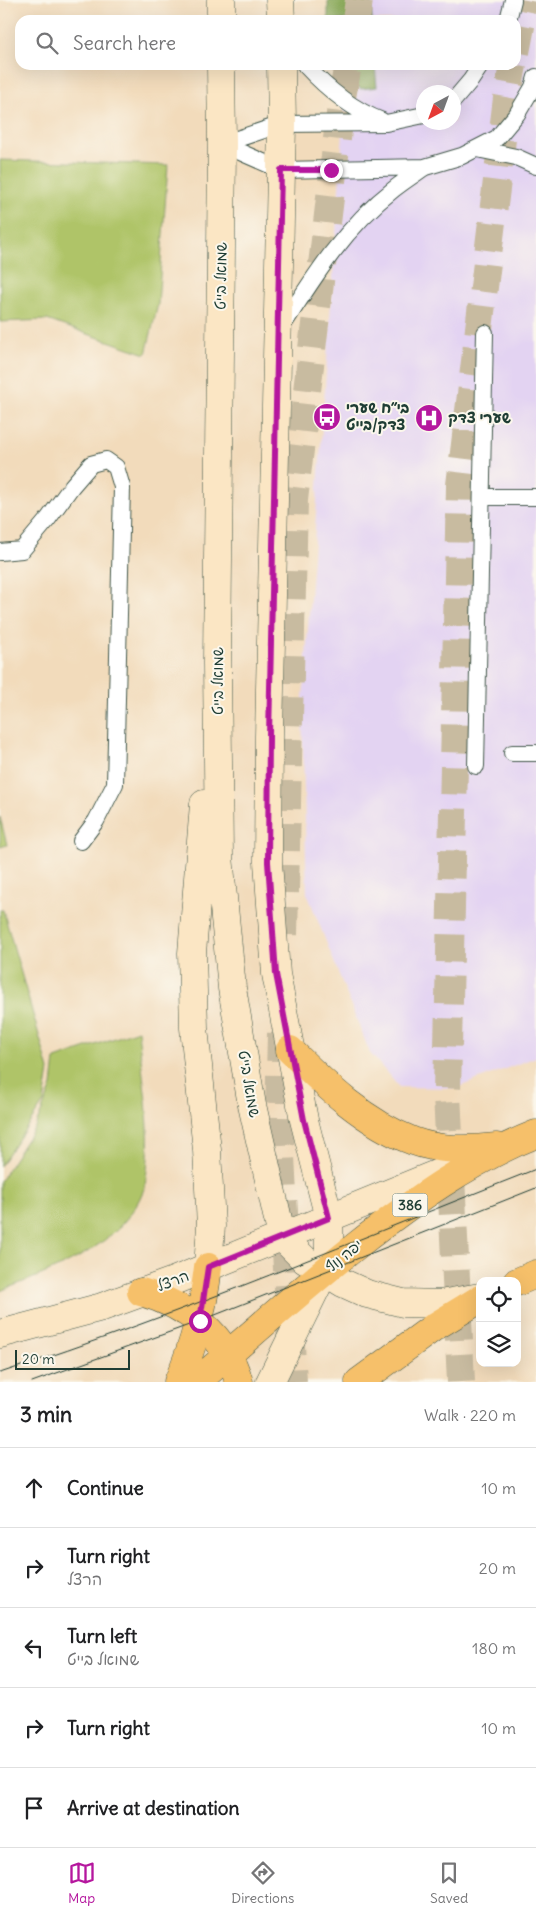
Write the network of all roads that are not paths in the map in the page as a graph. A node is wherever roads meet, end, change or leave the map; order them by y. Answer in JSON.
{"nodes":[{"id":1,"x":221,"y":0,"type":"edge"},
{"id":2,"x":280,"y":0,"type":"edge"},
{"id":3,"x":513,"y":0,"type":"edge"},
{"id":4,"x":221,"y":15,"type":"edge"},
{"id":5,"x":281,"y":15,"type":"edge"},
{"id":6,"x":509,"y":15,"type":"edge"},
{"id":7,"x":221,"y":70,"type":"edge"},
{"id":8,"x":281,"y":70,"type":"edge"},
{"id":9,"x":310,"y":70,"type":"edge"},
{"id":10,"x":478,"y":70,"type":"edge"},
{"id":11,"x":536,"y":77,"type":"edge"},
{"id":12,"x":461,"y":92,"type":"edge"},
{"id":13,"x":416,"y":117,"type":"edge"},
{"id":14,"x":386,"y":123,"type":"junction"},
{"id":15,"x":282,"y":124,"type":"junction"},
{"id":16,"x":222,"y":144,"type":"junction"},
{"id":17,"x":477,"y":149,"type":"junction"},
{"id":18,"x":536,"y":166,"type":"edge"},
{"id":19,"x":426,"y":167,"type":"junction"},
{"id":20,"x":281,"y":170,"type":"junction"},
{"id":21,"x":485,"y":333,"type":"dead end"},
{"id":22,"x":278,"y":334,"type":"junction"},
{"id":23,"x":482,"y":497,"type":"junction"},
{"id":24,"x":536,"y":497,"type":"edge"},
{"id":25,"x":0,"y":552,"type":"edge"},
{"id":26,"x":217,"y":664,"type":"junction"},
{"id":27,"x":512,"y":753,"type":"dead end"},
{"id":28,"x":536,"y":753,"type":"edge"},
{"id":29,"x":476,"y":766,"type":"dead end"},
{"id":30,"x":81,"y":840,"type":"dead end"},
{"id":31,"x":290,"y":1050,"type":"junction"},
{"id":32,"x":536,"y":1134,"type":"edge"},
{"id":33,"x":504,"y":1147,"type":"junction"},
{"id":34,"x":329,"y":1218,"type":"junction"},
{"id":35,"x":282,"y":1237,"type":"junction"},
{"id":36,"x":208,"y":1267,"type":"junction"},
{"id":37,"x":324,"y":1272,"type":"junction"},
{"id":38,"x":536,"y":1274,"type":"edge"},
{"id":39,"x":521,"y":1280,"type":"edge"},
{"id":40,"x":142,"y":1292,"type":"junction"},
{"id":41,"x":476,"y":1299,"type":"edge"},
{"id":42,"x":476,"y":1301,"type":"edge"},
{"id":43,"x":200,"y":1321,"type":"junction"},
{"id":44,"x":0,"y":1334,"type":"edge"},
{"id":45,"x":228,"y":1354,"type":"junction"},
{"id":46,"x":178,"y":1382,"type":"edge"},
{"id":47,"x":198,"y":1382,"type":"edge"},
{"id":48,"x":239,"y":1382,"type":"edge"},
{"id":49,"x":270,"y":1382,"type":"edge"},
{"id":50,"x":359,"y":1382,"type":"edge"}],
"edges":[{"from":1,"to":4,"type":"street"},
{"from":2,"to":5,"type":"street"},
{"from":3,"to":6,"type":"lane"},
{"from":7,"to":16,"type":"street","name":"שמואל בייט"},
{"from":8,"to":15,"type":"street"},
{"from":9,"to":14,"type":"lane"},
{"from":10,"to":12,"type":"lane"},
{"from":11,"to":17,"type":"lane"},
{"from":13,"to":14,"type":"lane"},
{"from":14,"to":15,"type":"lane"},
{"from":15,"to":16,"type":"lane"},
{"from":15,"to":20,"type":"street"},
{"from":16,"to":20,"type":"lane"},
{"from":16,"to":26,"type":"street","name":"שמואל בייט"},
{"from":17,"to":18,"type":"lane"},
{"from":17,"to":19,"type":"lane"},
{"from":19,"to":20,"type":"lane"},
{"from":19,"to":22,"type":"lane"},
{"from":20,"to":22,"type":"street"},
{"from":21,"to":23,"type":"lane"},
{"from":22,"to":31,"type":"street"},
{"from":23,"to":24,"type":"lane"},
{"from":23,"to":29,"type":"lane"},
{"from":25,"to":30,"type":"lane"},
{"from":26,"to":35,"type":"street","name":"שמואל בייט"},
{"from":26,"to":36,"type":"street"},
{"from":27,"to":28,"type":"lane"},
{"from":31,"to":33,"type":"main road"},
{"from":31,"to":34,"type":"street"},
{"from":32,"to":33,"type":"main road","name":"הרצל","number":"386"},
{"from":33,"to":34,"type":"street","name":"הרצל"},
{"from":33,"to":37,"type":"main road","name":"יפה נוף","number":"386"},
{"from":34,"to":35,"type":"street","name":"הרצל"},
{"from":34,"to":37,"type":"street"},
{"from":35,"to":36,"type":"street","name":"הרצל"},
{"from":35,"to":37,"type":"street"},
{"from":36,"to":40,"type":"street","name":"הרצל"},
{"from":36,"to":43,"type":"main road"},
{"from":37,"to":41,"type":"street"},
{"from":37,"to":45,"type":"main road","name":"יפה נוף","number":"386"},
{"from":37,"to":49,"type":"street"},
{"from":38,"to":39,"type":"main road"},
{"from":40,"to":43,"type":"main road"},
{"from":40,"to":44,"type":"street","name":"הרצל"},
{"from":42,"to":50,"type":"main road"},
{"from":43,"to":45,"type":"main road"},
{"from":43,"to":46,"type":"main road"},
{"from":45,"to":47,"type":"main road","name":"יפה נוף","number":"386"},
{"from":45,"to":48,"type":"main road"}]}
